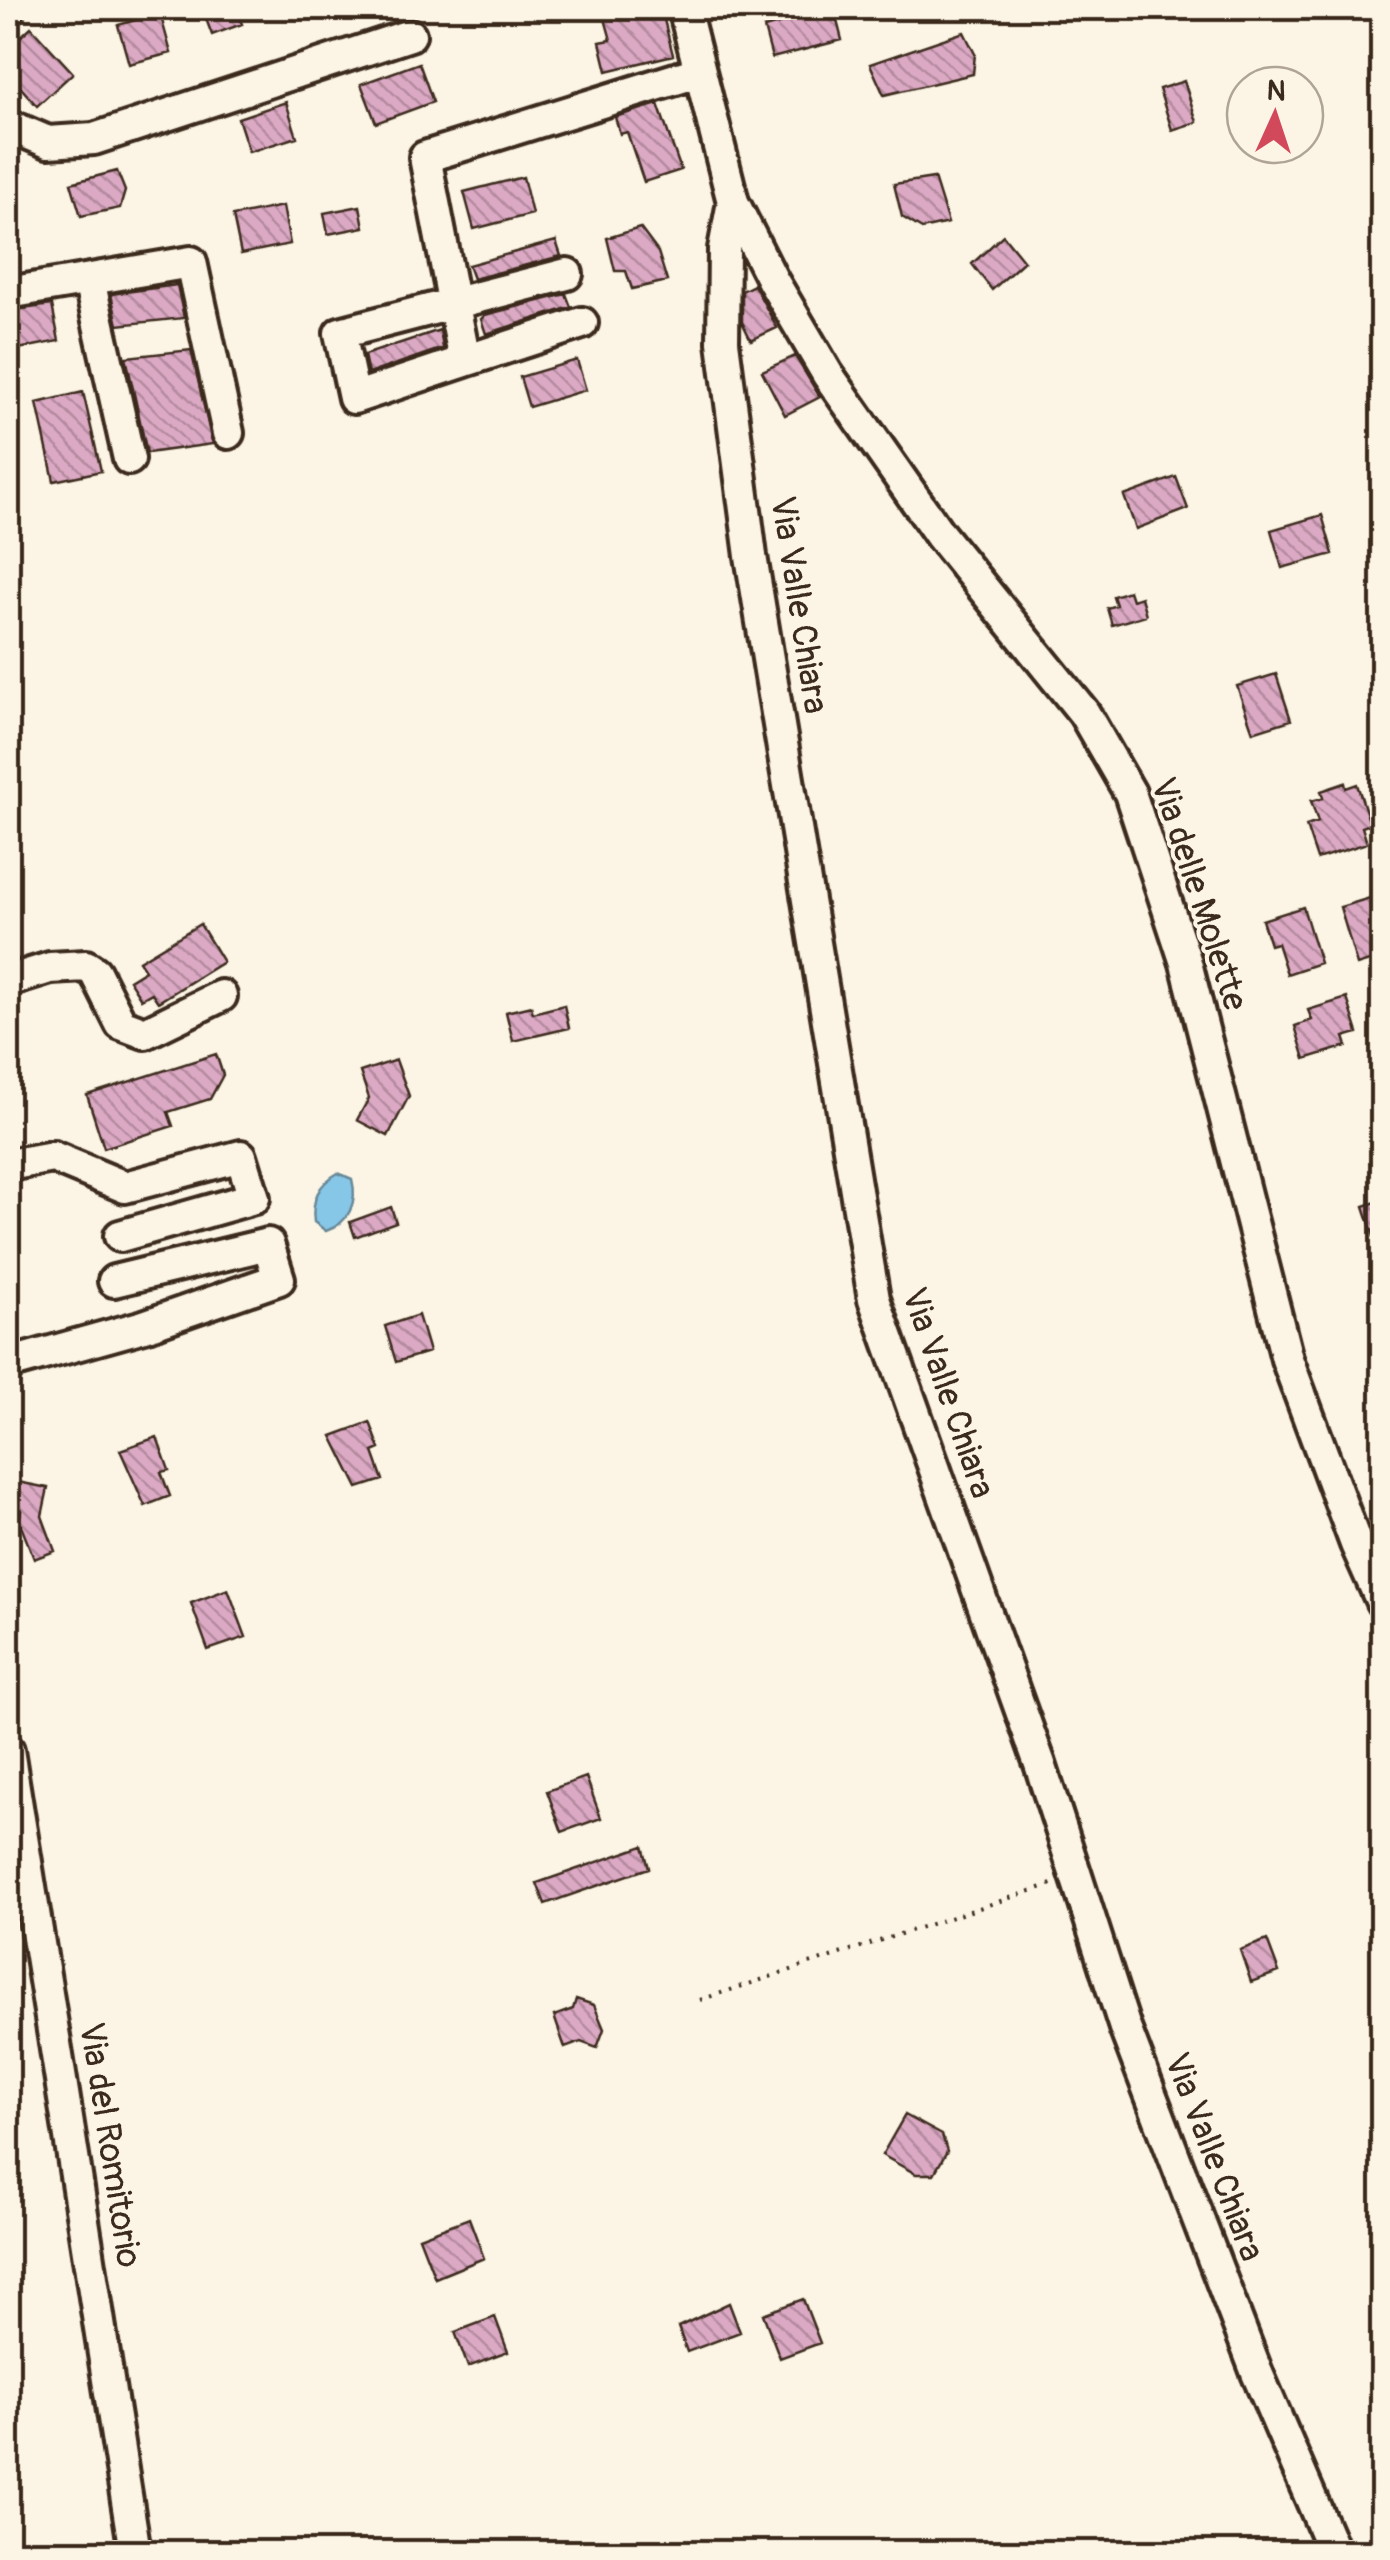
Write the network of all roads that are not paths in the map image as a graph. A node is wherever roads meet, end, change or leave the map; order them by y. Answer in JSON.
{"nodes":[{"id":1,"x":684,"y":8,"type":"edge"},
{"id":2,"x":410,"y":35,"type":"dead end"},
{"id":3,"x":698,"y":72,"type":"junction"},
{"id":4,"x":8,"y":125,"type":"edge"},
{"id":5,"x":734,"y":202,"type":"junction"},
{"id":6,"x":568,"y":274,"type":"dead end"},
{"id":7,"x":89,"y":280,"type":"junction"},
{"id":8,"x":8,"y":293,"type":"edge"},
{"id":9,"x":450,"y":303,"type":"junction"},
{"id":10,"x":582,"y":323,"type":"dead end"},
{"id":11,"x":465,"y":361,"type":"junction"},
{"id":12,"x":228,"y":433,"type":"dead end"},
{"id":13,"x":129,"y":459,"type":"dead end"},
{"id":14,"x":8,"y":981,"type":"edge"},
{"id":15,"x":221,"y":996,"type":"dead end"},
{"id":16,"x":8,"y":1164,"type":"edge"},
{"id":17,"x":254,"y":1198,"type":"junction"},
{"id":18,"x":120,"y":1236,"type":"dead end"},
{"id":19,"x":268,"y":1244,"type":"junction"},
{"id":20,"x":114,"y":1281,"type":"dead end"},
{"id":21,"x":8,"y":1364,"type":"edge"},
{"id":22,"x":1382,"y":1602,"type":"edge"},
{"id":23,"x":8,"y":1750,"type":"edge"},
{"id":24,"x":135,"y":2552,"type":"edge"},
{"id":25,"x":1334,"y":2552,"type":"edge"}],
"edges":[{"from":1,"to":3,"type":"street","name":"Via delle Molette"},
{"from":2,"to":4,"type":"street"},
{"from":3,"to":5,"type":"street","name":"Via delle Molette"},
{"from":3,"to":9,"type":"street"},
{"from":5,"to":22,"type":"street","name":"Via delle Molette"},
{"from":5,"to":25,"type":"street","name":"Via Valle Chiara"},
{"from":6,"to":9,"type":"street"},
{"from":7,"to":8,"type":"street"},
{"from":7,"to":12,"type":"street"},
{"from":7,"to":13,"type":"street"},
{"from":9,"to":11,"type":"street"},
{"from":9,"to":11,"type":"street"},
{"from":10,"to":11,"type":"street"},
{"from":14,"to":15,"type":"street"},
{"from":16,"to":17,"type":"street"},
{"from":17,"to":18,"type":"street"},
{"from":17,"to":19,"type":"street"},
{"from":19,"to":20,"type":"street"},
{"from":19,"to":21,"type":"street"},
{"from":23,"to":24,"type":"street","name":"Via del Romitorio"}]}
